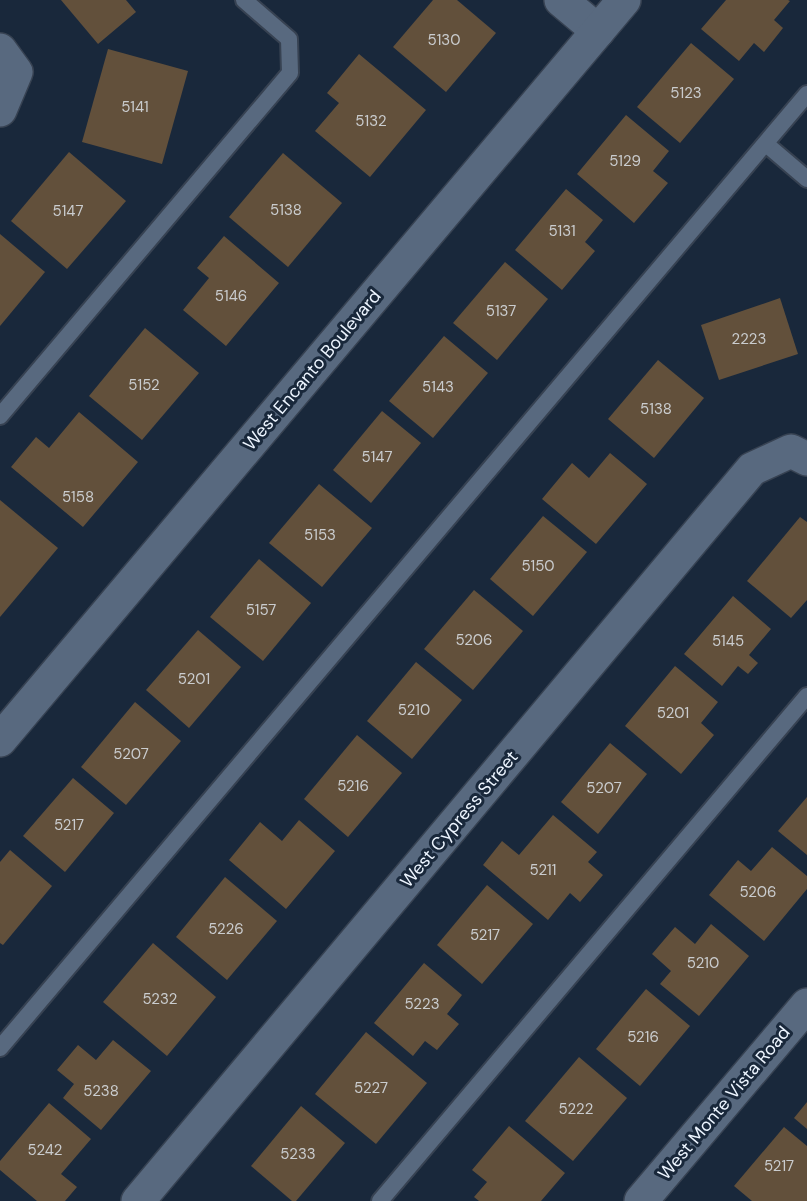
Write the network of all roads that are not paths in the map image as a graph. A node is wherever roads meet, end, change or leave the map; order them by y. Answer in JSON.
{"nodes":[{"id":1,"x":244,"y":0,"type":"edge"},
{"id":2,"x":561,"y":0,"type":"edge"},
{"id":3,"x":624,"y":0,"type":"edge"},
{"id":4,"x":598,"y":31,"type":"junction"},
{"id":5,"x":8,"y":61,"type":"edge"},
{"id":6,"x":807,"y":94,"type":"edge"},
{"id":7,"x":0,"y":110,"type":"edge"},
{"id":8,"x":766,"y":144,"type":"junction"},
{"id":9,"x":807,"y":179,"type":"edge"},
{"id":10,"x":0,"y":416,"type":"edge"},
{"id":11,"x":799,"y":455,"type":"edge"},
{"id":12,"x":807,"y":696,"type":"edge"},
{"id":13,"x":0,"y":740,"type":"edge"},
{"id":14,"x":807,"y":1005,"type":"edge"},
{"id":15,"x":0,"y":1048,"type":"edge"},
{"id":16,"x":138,"y":1201,"type":"edge"},
{"id":17,"x":380,"y":1201,"type":"edge"},
{"id":18,"x":641,"y":1201,"type":"edge"}],
"edges":[{"from":1,"to":10,"type":"lane"},
{"from":2,"to":4,"type":"street"},
{"from":3,"to":4,"type":"street","name":"West Encanto Boulevard"},
{"from":4,"to":13,"type":"street","name":"West Encanto Boulevard"},
{"from":5,"to":7,"type":"street"},
{"from":6,"to":8,"type":"lane"},
{"from":8,"to":9,"type":"lane"},
{"from":8,"to":15,"type":"lane"},
{"from":11,"to":16,"type":"street","name":"West Cypress Street"},
{"from":12,"to":17,"type":"lane"},
{"from":14,"to":18,"type":"street","name":"West Monte Vista Road"}]}
